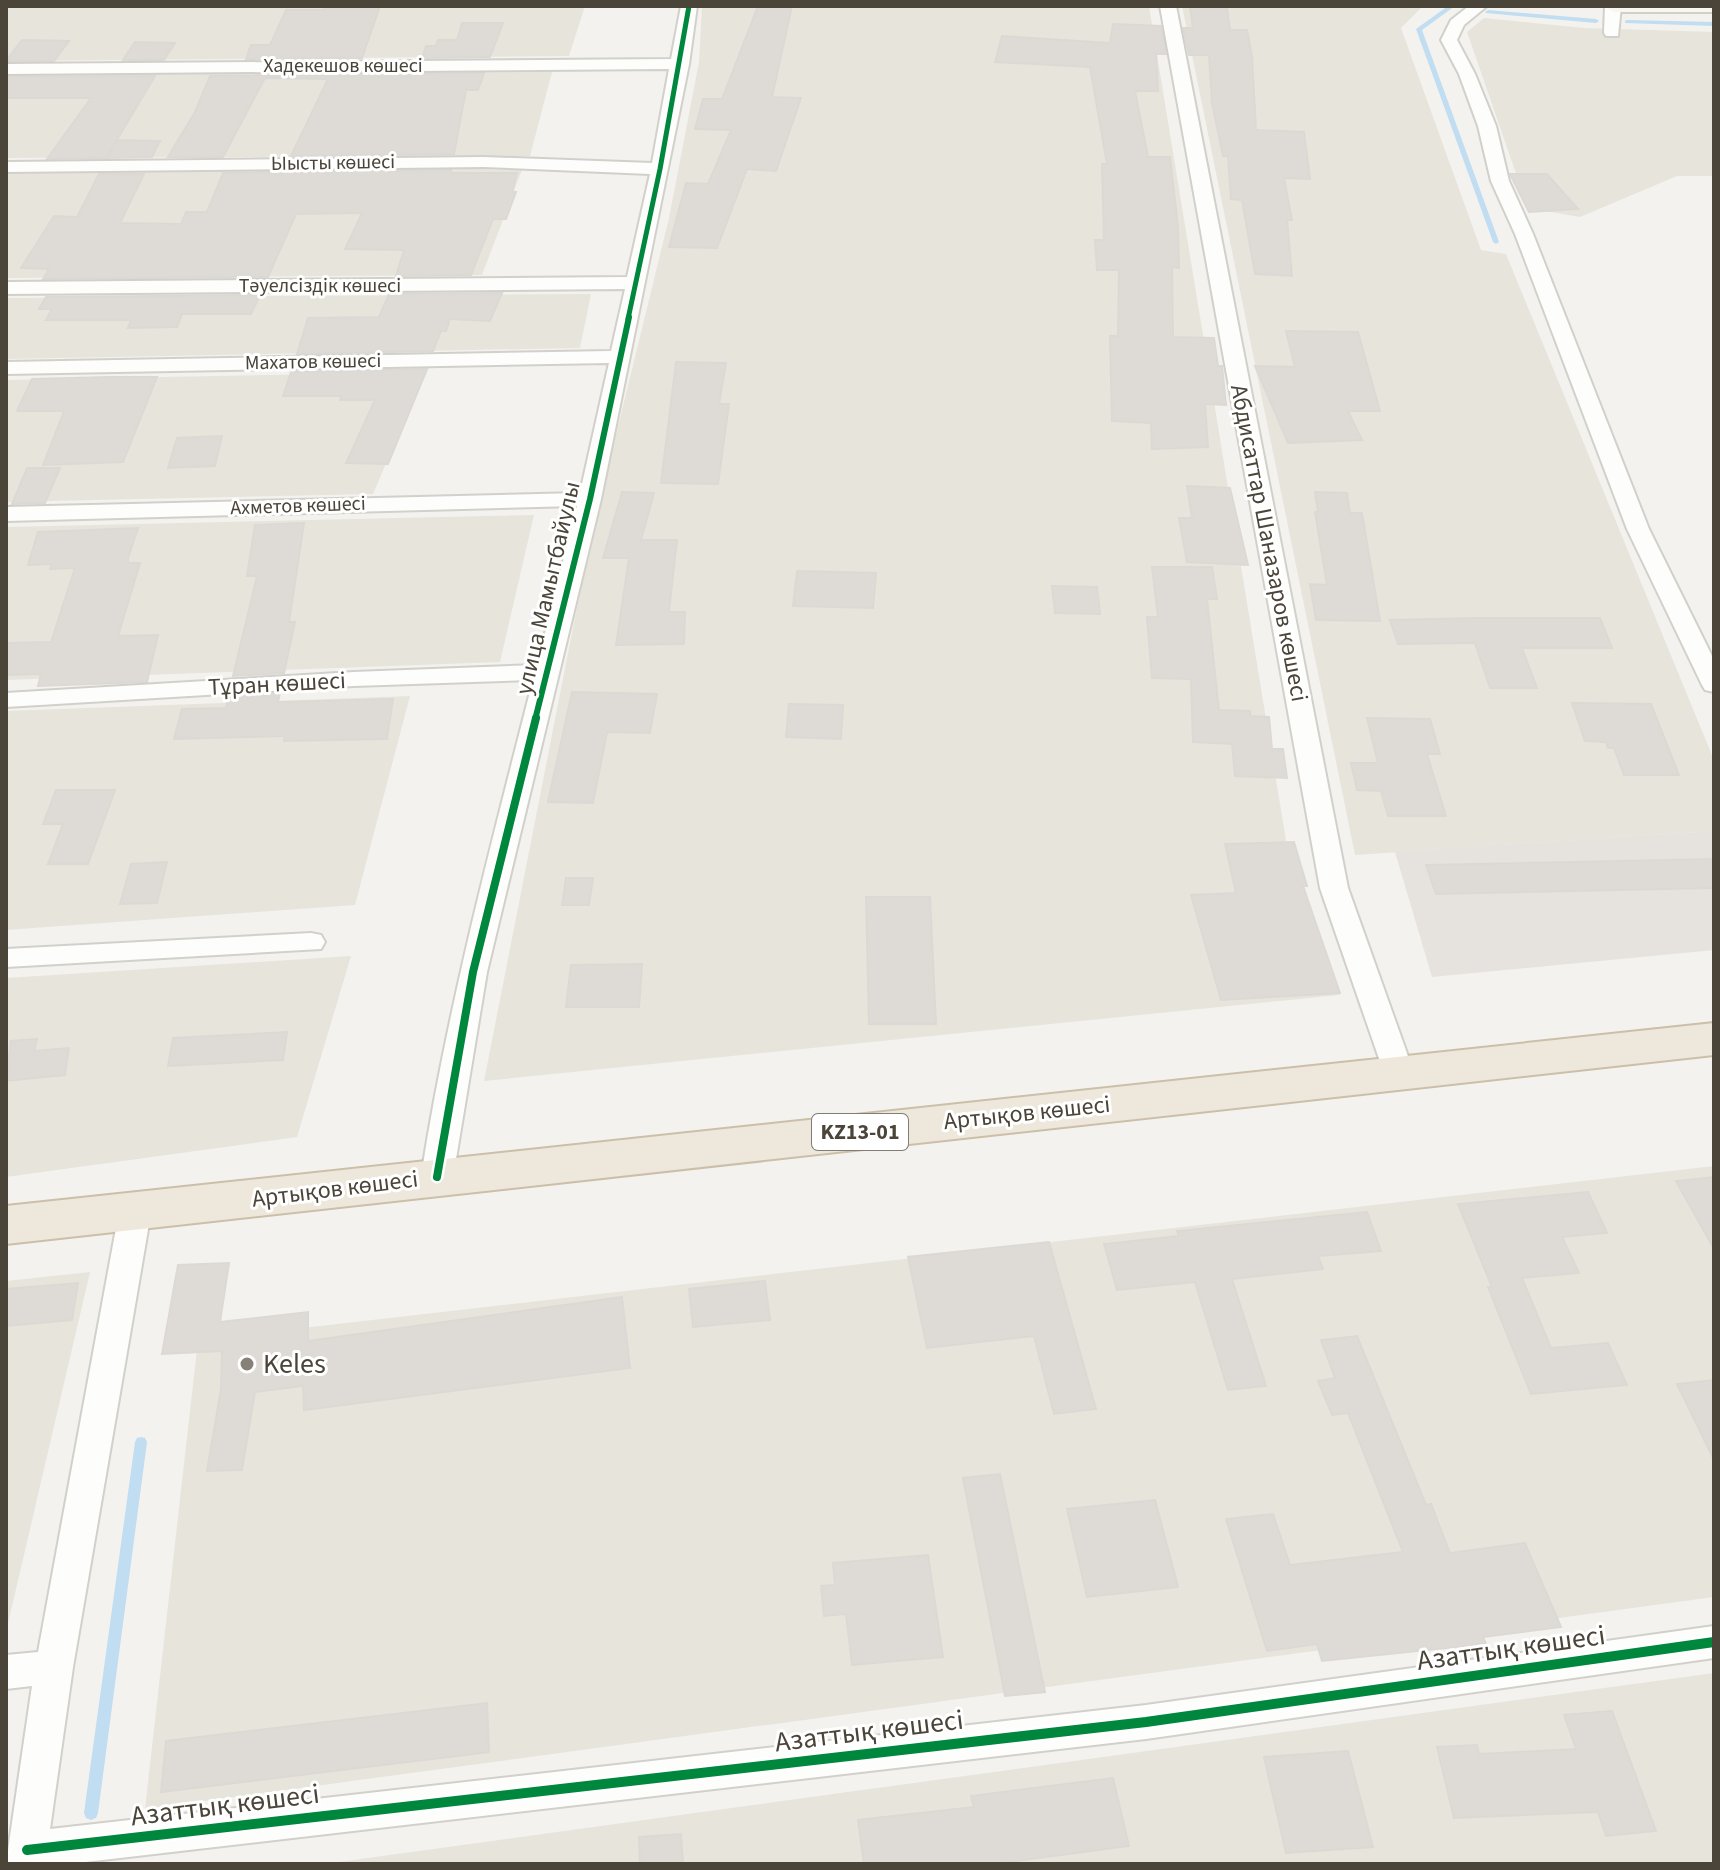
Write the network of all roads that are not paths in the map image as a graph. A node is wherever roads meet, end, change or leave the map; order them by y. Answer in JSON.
{"nodes":[{"id":1,"x":689,"y":6,"type":"edge"},
{"id":2,"x":1168,"y":6,"type":"edge"},
{"id":3,"x":1479,"y":6,"type":"edge"},
{"id":4,"x":1613,"y":6,"type":"edge"},
{"id":5,"x":1714,"y":6,"type":"edge"},
{"id":6,"x":1612,"y":33,"type":"dead end"},
{"id":7,"x":681,"y":64,"type":"junction"},
{"id":8,"x":6,"y":69,"type":"edge"},
{"id":9,"x":6,"y":167,"type":"edge"},
{"id":10,"x":660,"y":169,"type":"junction"},
{"id":11,"x":633,"y":283,"type":"junction"},
{"id":12,"x":6,"y":288,"type":"edge"},
{"id":13,"x":620,"y":357,"type":"junction"},
{"id":14,"x":6,"y":368,"type":"edge"},
{"id":15,"x":590,"y":499,"type":"junction"},
{"id":16,"x":6,"y":514,"type":"edge"},
{"id":17,"x":548,"y":672,"type":"junction"},
{"id":18,"x":1714,"y":685,"type":"edge"},
{"id":19,"x":6,"y":700,"type":"edge"},
{"id":20,"x":311,"y":942,"type":"dead end"},
{"id":21,"x":6,"y":958,"type":"edge"},
{"id":22,"x":1714,"y":1039,"type":"edge"},
{"id":23,"x":1399,"y":1073,"type":"junction"},
{"id":24,"x":437,"y":1177,"type":"junction"},
{"id":25,"x":135,"y":1212,"type":"junction"},
{"id":26,"x":6,"y":1225,"type":"edge"},
{"id":27,"x":1714,"y":1642,"type":"edge"},
{"id":28,"x":54,"y":1667,"type":"junction"},
{"id":29,"x":6,"y":1672,"type":"edge"},
{"id":30,"x":26,"y":1857,"type":"edge"}],
"edges":[{"from":1,"to":7,"type":"street","name":"улица Мамытбайулы"},
{"from":2,"to":23,"type":"street","name":"Абдисаттар Шаназаров көшесі"},
{"from":3,"to":18,"type":"street"},
{"from":4,"to":5,"type":"street"},
{"from":4,"to":6,"type":"street"},
{"from":7,"to":8,"type":"street","name":"Хадекешов көшесі"},
{"from":7,"to":10,"type":"street","name":"улица Мамытбайулы"},
{"from":9,"to":10,"type":"street","name":"Ыысты көшесі"},
{"from":10,"to":11,"type":"street","name":"улица Мамытбайулы"},
{"from":11,"to":12,"type":"street","name":"Тәуелсіздік көшесі"},
{"from":11,"to":13,"type":"street","name":"улица Мамытбайулы"},
{"from":13,"to":14,"type":"street","name":"Махатов көшесі"},
{"from":13,"to":15,"type":"street","name":"улица Мамытбайулы"},
{"from":15,"to":16,"type":"street","name":"Ахметов көшесі"},
{"from":15,"to":17,"type":"street","name":"улица Мамытбайулы"},
{"from":17,"to":19,"type":"street","name":"Тұран көшесі"},
{"from":17,"to":24,"type":"street","name":"улица Мамытбайулы"},
{"from":20,"to":21,"type":"street"},
{"from":22,"to":23,"type":"highway","name":"Артықов көшесі","number":"KZ13-01"},
{"from":23,"to":24,"type":"highway","name":"Артықов көшесі","number":"KZ13-01"},
{"from":24,"to":25,"type":"highway","name":"Артықов көшесі","number":"KZ13-01"},
{"from":25,"to":26,"type":"highway","name":"Артықов көшесі","number":"KZ13-01"},
{"from":25,"to":28,"type":"street"},
{"from":27,"to":30,"type":"street","name":"Азаттық көшесі"},
{"from":28,"to":29,"type":"street"},
{"from":28,"to":30,"type":"street"}]}
